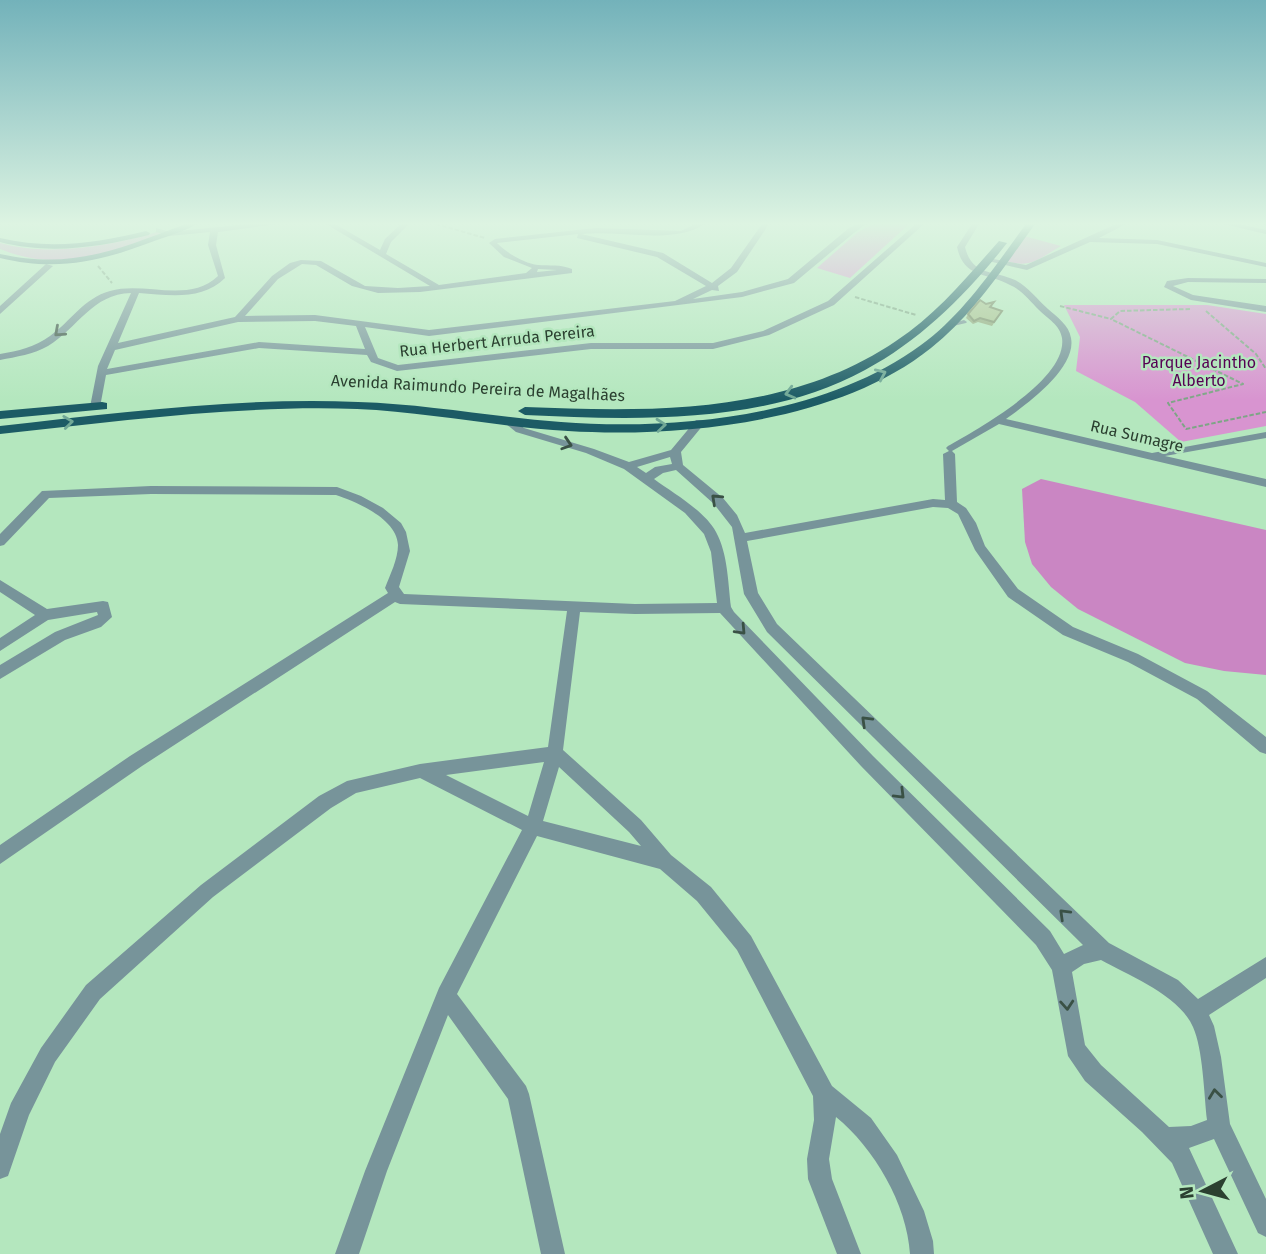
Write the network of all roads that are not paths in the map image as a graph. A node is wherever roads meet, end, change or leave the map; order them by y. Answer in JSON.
{"nodes":[{"id":1,"x":31,"y":283,"type":"edge"},
{"id":2,"x":217,"y":283,"type":"edge"},
{"id":3,"x":271,"y":283,"type":"edge"},
{"id":4,"x":355,"y":283,"type":"edge"},
{"id":5,"x":430,"y":283,"type":"edge"},
{"id":6,"x":456,"y":283,"type":"edge"},
{"id":7,"x":707,"y":283,"type":"edge"},
{"id":8,"x":718,"y":283,"type":"edge"},
{"id":9,"x":785,"y":283,"type":"edge"},
{"id":10,"x":855,"y":283,"type":"edge"},
{"id":11,"x":965,"y":283,"type":"edge"},
{"id":12,"x":987,"y":283,"type":"edge"},
{"id":13,"x":1018,"y":283,"type":"edge"},
{"id":14,"x":1173,"y":283,"type":"edge"},
{"id":15,"x":436,"y":286,"type":"junction"},
{"id":16,"x":713,"y":286,"type":"junction"},
{"id":17,"x":137,"y":289,"type":"junction"},
{"id":18,"x":729,"y":296,"type":"junction"},
{"id":19,"x":677,"y":303,"type":"junction"},
{"id":20,"x":1266,"y":309,"type":"edge"},
{"id":21,"x":0,"y":311,"type":"edge"},
{"id":22,"x":238,"y":319,"type":"junction"},
{"id":23,"x":964,"y":322,"type":"dead end"},
{"id":24,"x":359,"y":323,"type":"junction"},
{"id":25,"x":949,"y":325,"type":"junction"},
{"id":26,"x":111,"y":348,"type":"junction"},
{"id":27,"x":371,"y":352,"type":"junction"},
{"id":28,"x":0,"y":357,"type":"edge"},
{"id":29,"x":102,"y":373,"type":"junction"},
{"id":30,"x":95,"y":407,"type":"junction"},
{"id":31,"x":0,"y":415,"type":"edge"},
{"id":32,"x":505,"y":419,"type":"junction"},
{"id":33,"x":1000,"y":421,"type":"junction"},
{"id":34,"x":700,"y":422,"type":"junction"},
{"id":35,"x":0,"y":430,"type":"edge"},
{"id":36,"x":1266,"y":435,"type":"edge"},
{"id":37,"x":1152,"y":455,"type":"junction"},
{"id":38,"x":677,"y":459,"type":"junction"},
{"id":39,"x":628,"y":466,"type":"junction"},
{"id":40,"x":648,"y":478,"type":"junction"},
{"id":41,"x":1266,"y":483,"type":"edge"},
{"id":42,"x":951,"y":504,"type":"junction"},
{"id":43,"x":740,"y":538,"type":"junction"},
{"id":44,"x":0,"y":542,"type":"edge"},
{"id":45,"x":0,"y":585,"type":"edge"},
{"id":46,"x":395,"y":595,"type":"junction"},
{"id":47,"x":574,"y":608,"type":"junction"},
{"id":48,"x":724,"y":608,"type":"junction"},
{"id":49,"x":45,"y":615,"type":"junction"},
{"id":50,"x":0,"y":645,"type":"edge"},
{"id":51,"x":0,"y":673,"type":"edge"},
{"id":52,"x":1266,"y":747,"type":"edge"},
{"id":53,"x":555,"y":753,"type":"junction"},
{"id":54,"x":421,"y":771,"type":"junction"},
{"id":55,"x":533,"y":827,"type":"junction"},
{"id":56,"x":0,"y":855,"type":"edge"},
{"id":57,"x":665,"y":861,"type":"junction"},
{"id":58,"x":1102,"y":950,"type":"junction"},
{"id":59,"x":1061,"y":967,"type":"junction"},
{"id":60,"x":1266,"y":967,"type":"edge"},
{"id":61,"x":446,"y":995,"type":"junction"},
{"id":62,"x":1196,"y":1012,"type":"junction"},
{"id":63,"x":824,"y":1094,"type":"junction"},
{"id":64,"x":1219,"y":1126,"type":"junction"},
{"id":65,"x":1165,"y":1139,"type":"junction"},
{"id":66,"x":0,"y":1168,"type":"edge"},
{"id":67,"x":1266,"y":1225,"type":"edge"},
{"id":68,"x":347,"y":1254,"type":"edge"},
{"id":69,"x":552,"y":1254,"type":"edge"},
{"id":70,"x":849,"y":1254,"type":"edge"},
{"id":71,"x":922,"y":1254,"type":"edge"},
{"id":72,"x":1226,"y":1254,"type":"edge"}],
"edges":[{"from":1,"to":21,"type":"street"},
{"from":2,"to":17,"type":"street"},
{"from":3,"to":22,"type":"street"},
{"from":4,"to":15,"type":"street"},
{"from":5,"to":15,"type":"street"},
{"from":6,"to":15,"type":"street"},
{"from":7,"to":16,"type":"street"},
{"from":8,"to":16,"type":"street"},
{"from":9,"to":18,"type":"street"},
{"from":10,"to":27,"type":"street","name":"Rua Herbert Arruda Pereira"},
{"from":11,"to":30,"type":"main road","name":"Avenida Raimundo Pereira de Magalhães","one_way":true},
{"from":12,"to":25,"type":"main road","name":"Avenida Raimundo Pereira de Magalhães"},
{"from":13,"to":33,"type":"street"},
{"from":14,"to":20,"type":"street"},
{"from":16,"to":18,"type":"street"},
{"from":16,"to":19,"type":"street"},
{"from":17,"to":26,"type":"street"},
{"from":17,"to":28,"type":"street","one_way":true},
{"from":18,"to":19,"type":"street"},
{"from":19,"to":24,"type":"street"},
{"from":22,"to":24,"type":"street"},
{"from":22,"to":26,"type":"street"},
{"from":23,"to":25,"type":"lane"},
{"from":24,"to":27,"type":"street"},
{"from":34,"to":25,"type":"main road","name":"Avenida Raimundo Pereira de Magalhães","one_way":true},
{"from":26,"to":29,"type":"street"},
{"from":27,"to":29,"type":"street"},
{"from":29,"to":30,"type":"street"},
{"from":30,"to":31,"type":"main road","name":"Avenida Raimundo Pereira de Magalhães"},
{"from":32,"to":34,"type":"main road","name":"Avenida Raimundo Pereira de Magalhães","one_way":true},
{"from":35,"to":32,"type":"main road","name":"Avenida Raimundo Pereira de Magalhães","one_way":true},
{"from":32,"to":39,"type":"street","one_way":true},
{"from":33,"to":37,"type":"street","name":"Rua Sumagre"},
{"from":33,"to":42,"type":"street"},
{"from":34,"to":38,"type":"street"},
{"from":36,"to":37,"type":"street"},
{"from":37,"to":41,"type":"street","name":"Rua Sumagre"},
{"from":38,"to":39,"type":"street"},
{"from":38,"to":40,"type":"street"},
{"from":43,"to":38,"type":"street","one_way":true},
{"from":39,"to":40,"type":"street"},
{"from":40,"to":48,"type":"street"},
{"from":42,"to":43,"type":"street"},
{"from":42,"to":52,"type":"street"},
{"from":58,"to":43,"type":"street","one_way":true},
{"from":44,"to":46,"type":"street"},
{"from":45,"to":49,"type":"street"},
{"from":46,"to":47,"type":"street"},
{"from":46,"to":56,"type":"street"},
{"from":47,"to":48,"type":"street"},
{"from":47,"to":53,"type":"street"},
{"from":48,"to":59,"type":"street","one_way":true},
{"from":49,"to":50,"type":"street"},
{"from":49,"to":51,"type":"street"},
{"from":53,"to":54,"type":"street"},
{"from":53,"to":55,"type":"street"},
{"from":53,"to":57,"type":"street"},
{"from":54,"to":55,"type":"street"},
{"from":54,"to":66,"type":"street"},
{"from":55,"to":57,"type":"street"},
{"from":55,"to":61,"type":"street"},
{"from":57,"to":63,"type":"street"},
{"from":58,"to":59,"type":"street"},
{"from":58,"to":62,"type":"street"},
{"from":59,"to":65,"type":"street","one_way":true},
{"from":60,"to":62,"type":"street"},
{"from":61,"to":68,"type":"street"},
{"from":61,"to":69,"type":"street"},
{"from":64,"to":62,"type":"street","one_way":true},
{"from":63,"to":70,"type":"street"},
{"from":63,"to":71,"type":"street"},
{"from":64,"to":65,"type":"street"},
{"from":64,"to":67,"type":"street"},
{"from":65,"to":72,"type":"street"}]}
